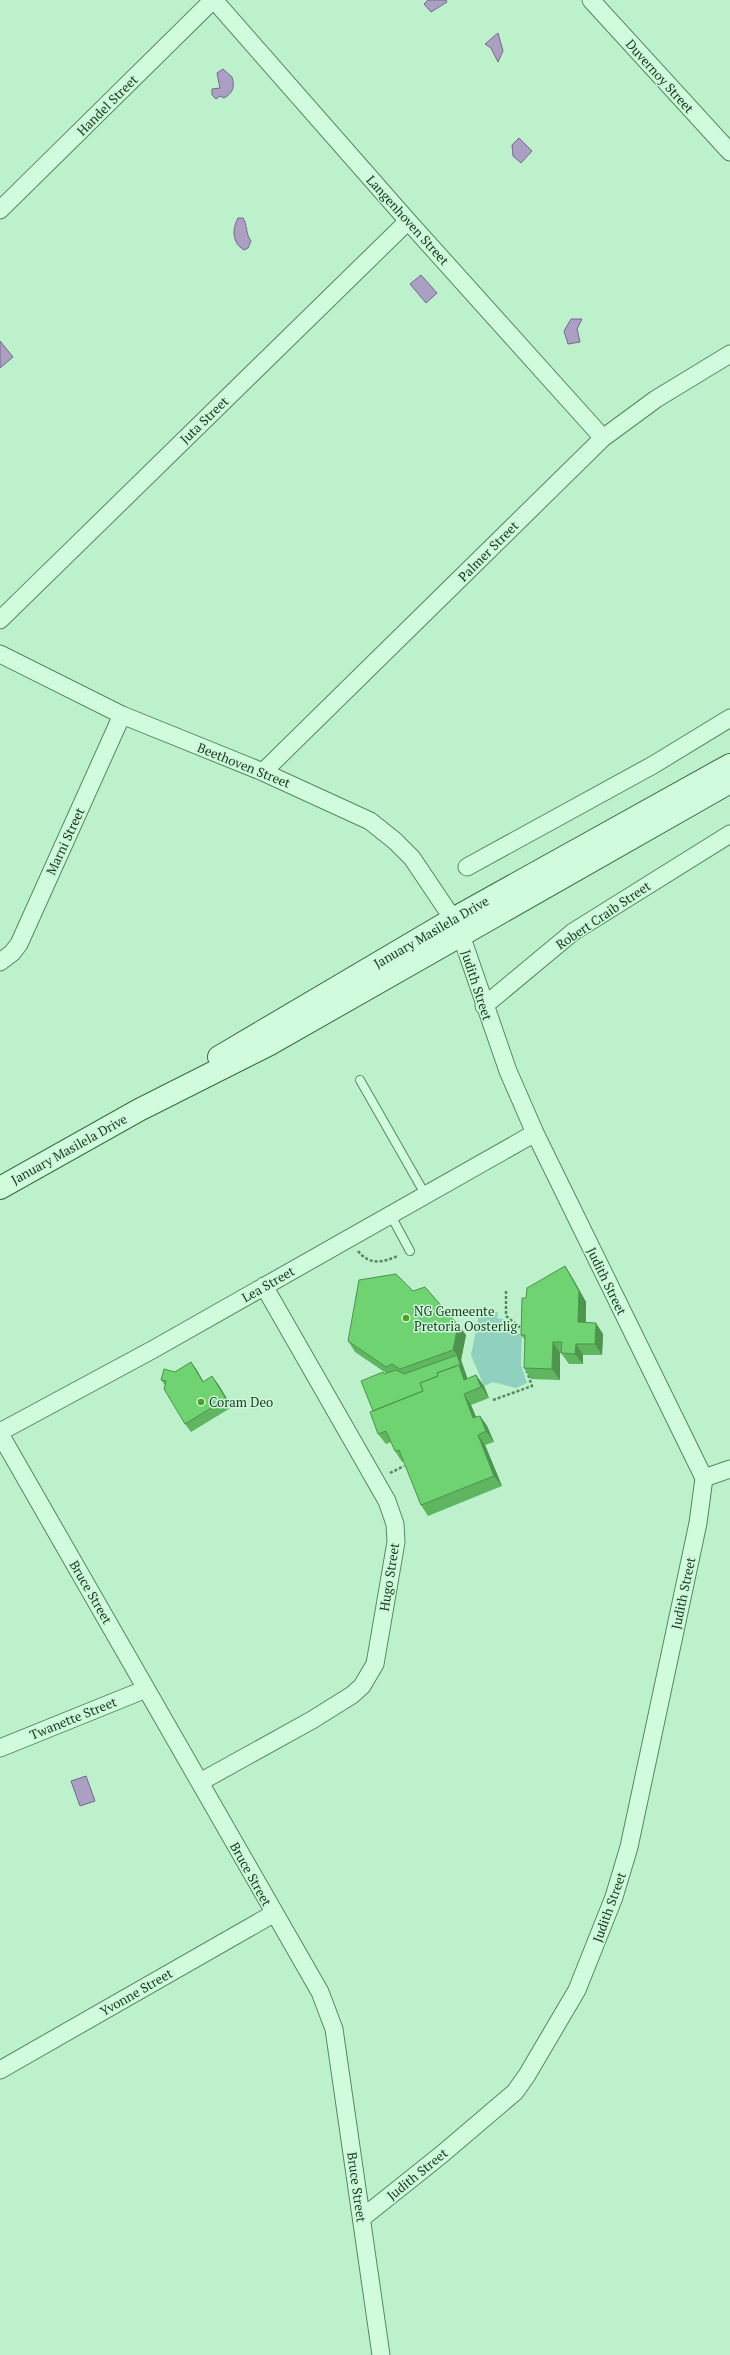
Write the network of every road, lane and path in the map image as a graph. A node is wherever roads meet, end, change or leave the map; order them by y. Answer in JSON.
{"nodes":[{"id":1,"x":213,"y":0,"type":"edge"},
{"id":2,"x":591,"y":0,"type":"edge"},
{"id":3,"x":730,"y":152,"type":"edge"},
{"id":4,"x":0,"y":210,"type":"edge"},
{"id":5,"x":408,"y":221,"type":"junction"},
{"id":6,"x":730,"y":354,"type":"edge"},
{"id":7,"x":604,"y":438,"type":"junction"},
{"id":8,"x":0,"y":620,"type":"edge"},
{"id":9,"x":0,"y":654,"type":"edge"},
{"id":10,"x":122,"y":715,"type":"junction"},
{"id":11,"x":730,"y":718,"type":"edge"},
{"id":12,"x":730,"y":765,"type":"edge"},
{"id":13,"x":263,"y":772,"type":"junction"},
{"id":14,"x":730,"y":782,"type":"edge"},
{"id":15,"x":730,"y":834,"type":"edge"},
{"id":16,"x":467,"y":867,"type":"dead end"},
{"id":17,"x":457,"y":927,"type":"junction"},
{"id":18,"x":0,"y":962,"type":"edge"},
{"id":19,"x":484,"y":1006,"type":"junction"},
{"id":20,"x":360,"y":1080,"type":"dead end"},
{"id":21,"x":535,"y":1132,"type":"junction"},
{"id":22,"x":0,"y":1188,"type":"edge"},
{"id":23,"x":426,"y":1194,"type":"junction"},
{"id":24,"x":390,"y":1214,"type":"junction"},
{"id":25,"x":350,"y":1237,"type":"junction"},
{"id":26,"x":410,"y":1251,"type":"joint"},
{"id":27,"x":264,"y":1286,"type":"junction"},
{"id":28,"x":506,"y":1291,"type":"dead end"},
{"id":29,"x":527,"y":1333,"type":"edge"},
{"id":30,"x":525,"y":1367,"type":"edge"},
{"id":31,"x":493,"y":1400,"type":"dead end"},
{"id":32,"x":0,"y":1433,"type":"edge"},
{"id":33,"x":730,"y":1469,"type":"edge"},
{"id":34,"x":704,"y":1478,"type":"junction"},
{"id":35,"x":146,"y":1689,"type":"junction"},
{"id":36,"x":0,"y":1748,"type":"edge"},
{"id":37,"x":200,"y":1782,"type":"junction"},
{"id":38,"x":273,"y":1914,"type":"junction"},
{"id":39,"x":0,"y":2070,"type":"edge"},
{"id":40,"x":362,"y":2218,"type":"junction"},
{"id":41,"x":381,"y":2355,"type":"edge"}],
"edges":[{"from":1,"to":4,"type":"street","name":"Handel Street"},
{"from":1,"to":5,"type":"street","name":"Langenhoven Street"},
{"from":2,"to":3,"type":"street","name":"Duvernoy Street"},
{"from":5,"to":7,"type":"street","name":"Langenhoven Street"},
{"from":5,"to":8,"type":"street","name":"Juta Street"},
{"from":6,"to":7,"type":"street","name":"Palmer Street"},
{"from":7,"to":13,"type":"street","name":"Palmer Street"},
{"from":9,"to":10,"type":"street","name":"Beethoven Street"},
{"from":10,"to":13,"type":"street","name":"Beethoven Street"},
{"from":10,"to":18,"type":"street","name":"Marni Street"},
{"from":11,"to":16,"type":"street"},
{"from":12,"to":17,"type":"main road","name":"January Masilela Drive"},
{"from":13,"to":17,"type":"street","name":"Beethoven Street"},
{"from":14,"to":17,"type":"main road","name":"January Masilela Drive"},
{"from":15,"to":19,"type":"street","name":"Robert Craib Street"},
{"from":17,"to":19,"type":"street","name":"Judith Street"},
{"from":17,"to":22,"type":"main road","name":"January Masilela Drive"},
{"from":19,"to":21,"type":"street","name":"Judith Street"},
{"from":20,"to":23,"type":"lane"},
{"from":21,"to":23,"type":"street","name":"Lea Street"},
{"from":21,"to":34,"type":"street","name":"Judith Street"},
{"from":23,"to":24,"type":"street","name":"Lea Street"},
{"from":24,"to":25,"type":"street","name":"Lea Street"},
{"from":24,"to":26,"type":"lane"},
{"from":25,"to":26,"type":"path"},
{"from":25,"to":27,"type":"street","name":"Lea Street"},
{"from":27,"to":32,"type":"street","name":"Lea Street"},
{"from":27,"to":37,"type":"street","name":"Hugo Street"},
{"from":28,"to":29,"type":"path"},
{"from":30,"to":31,"type":"path"},
{"from":32,"to":35,"type":"street","name":"Bruce Street"},
{"from":33,"to":34,"type":"street"},
{"from":34,"to":40,"type":"street","name":"Judith Street"},
{"from":35,"to":36,"type":"street","name":"Twanette Street"},
{"from":35,"to":37,"type":"street","name":"Bruce Street"},
{"from":37,"to":38,"type":"street","name":"Bruce Street"},
{"from":38,"to":39,"type":"street","name":"Yvonne Street"},
{"from":38,"to":40,"type":"street","name":"Bruce Street"},
{"from":40,"to":41,"type":"street","name":"Bruce Street"}]}
